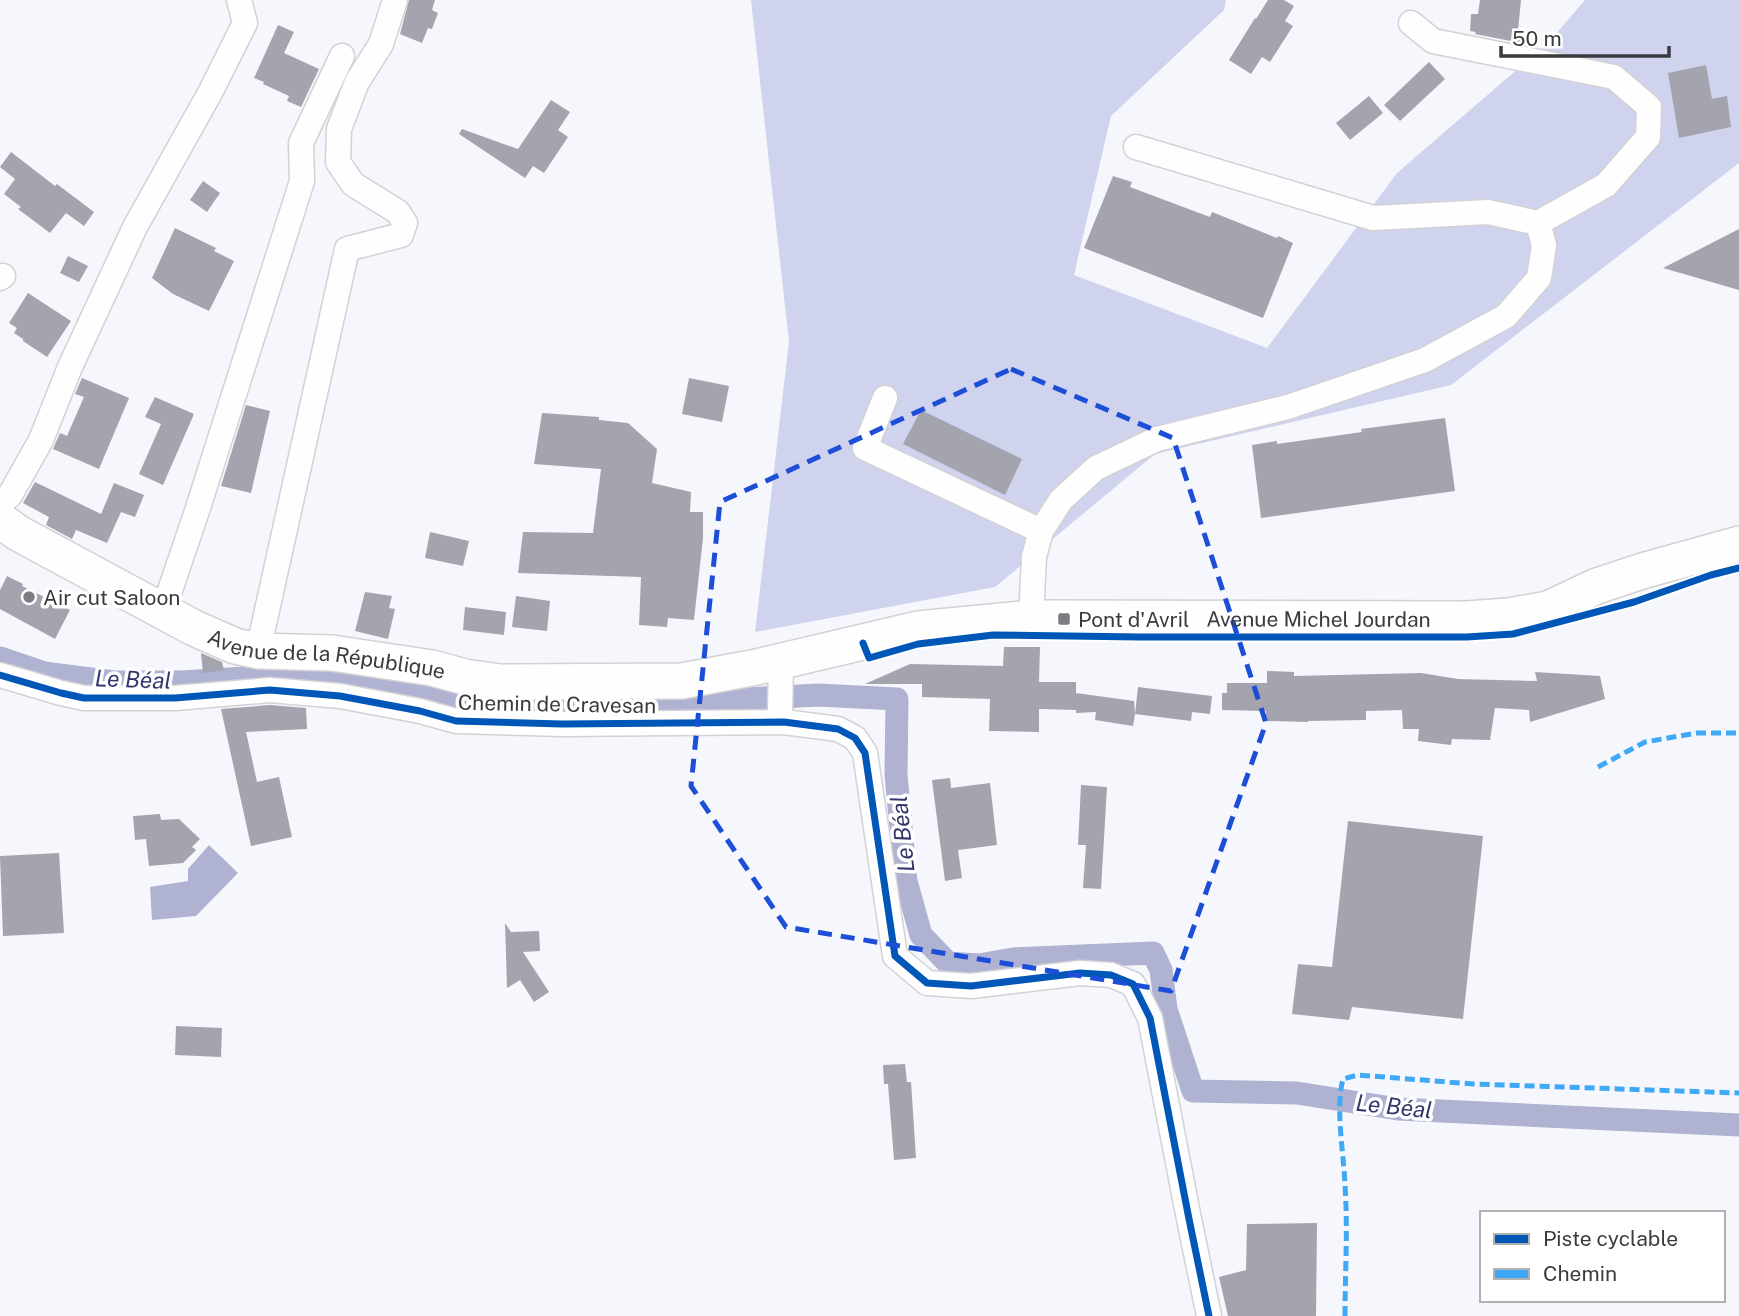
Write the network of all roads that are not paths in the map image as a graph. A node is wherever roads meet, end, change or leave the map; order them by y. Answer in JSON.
{"nodes":[{"id":1,"x":239,"y":0,"type":"edge"},
{"id":2,"x":395,"y":0,"type":"edge"},
{"id":3,"x":1411,"y":23,"type":"dead end"},
{"id":4,"x":342,"y":56,"type":"dead end"},
{"id":5,"x":1136,"y":147,"type":"dead end"},
{"id":6,"x":1538,"y":223,"type":"junction"},
{"id":7,"x":885,"y":398,"type":"dead end"},
{"id":8,"x":0,"y":503,"type":"edge"},
{"id":9,"x":0,"y":520,"type":"edge"},
{"id":10,"x":1041,"y":531,"type":"junction"},
{"id":11,"x":1739,"y":544,"type":"edge"},
{"id":12,"x":163,"y":611,"type":"junction"},
{"id":13,"x":1031,"y":618,"type":"junction"},
{"id":14,"x":258,"y":651,"type":"junction"},
{"id":15,"x":781,"y":672,"type":"junction"},
{"id":16,"x":0,"y":675,"type":"edge"},
{"id":17,"x":682,"y":681,"type":"joint"},
{"id":18,"x":782,"y":717,"type":"junction"},
{"id":19,"x":1209,"y":1316,"type":"edge"}],
"edges":[{"from":1,"to":8,"type":"street"},
{"from":2,"to":14,"type":"street"},
{"from":3,"to":6,"type":"street"},
{"from":4,"to":12,"type":"street"},
{"from":5,"to":6,"type":"street"},
{"from":6,"to":10,"type":"street"},
{"from":7,"to":10,"type":"street"},
{"from":9,"to":12,"type":"main road","name":"Avenue de la République"},
{"from":10,"to":13,"type":"street"},
{"from":11,"to":13,"type":"main road","name":"Avenue Michel Jourdan"},
{"from":12,"to":14,"type":"main road","name":"Avenue de la République"},
{"from":13,"to":15,"type":"main road","name":"Avenue Michel Jourdan"},
{"from":14,"to":17,"type":"main road","name":"Avenue de la République"},
{"from":15,"to":17,"type":"main road","name":"Avenue Michel Jourdan"},
{"from":15,"to":18,"type":"street"},
{"from":16,"to":18,"type":"street","name":"Chemin de Cravesan"},
{"from":18,"to":19,"type":"street","name":"Chemin de Cravesan"}]}
